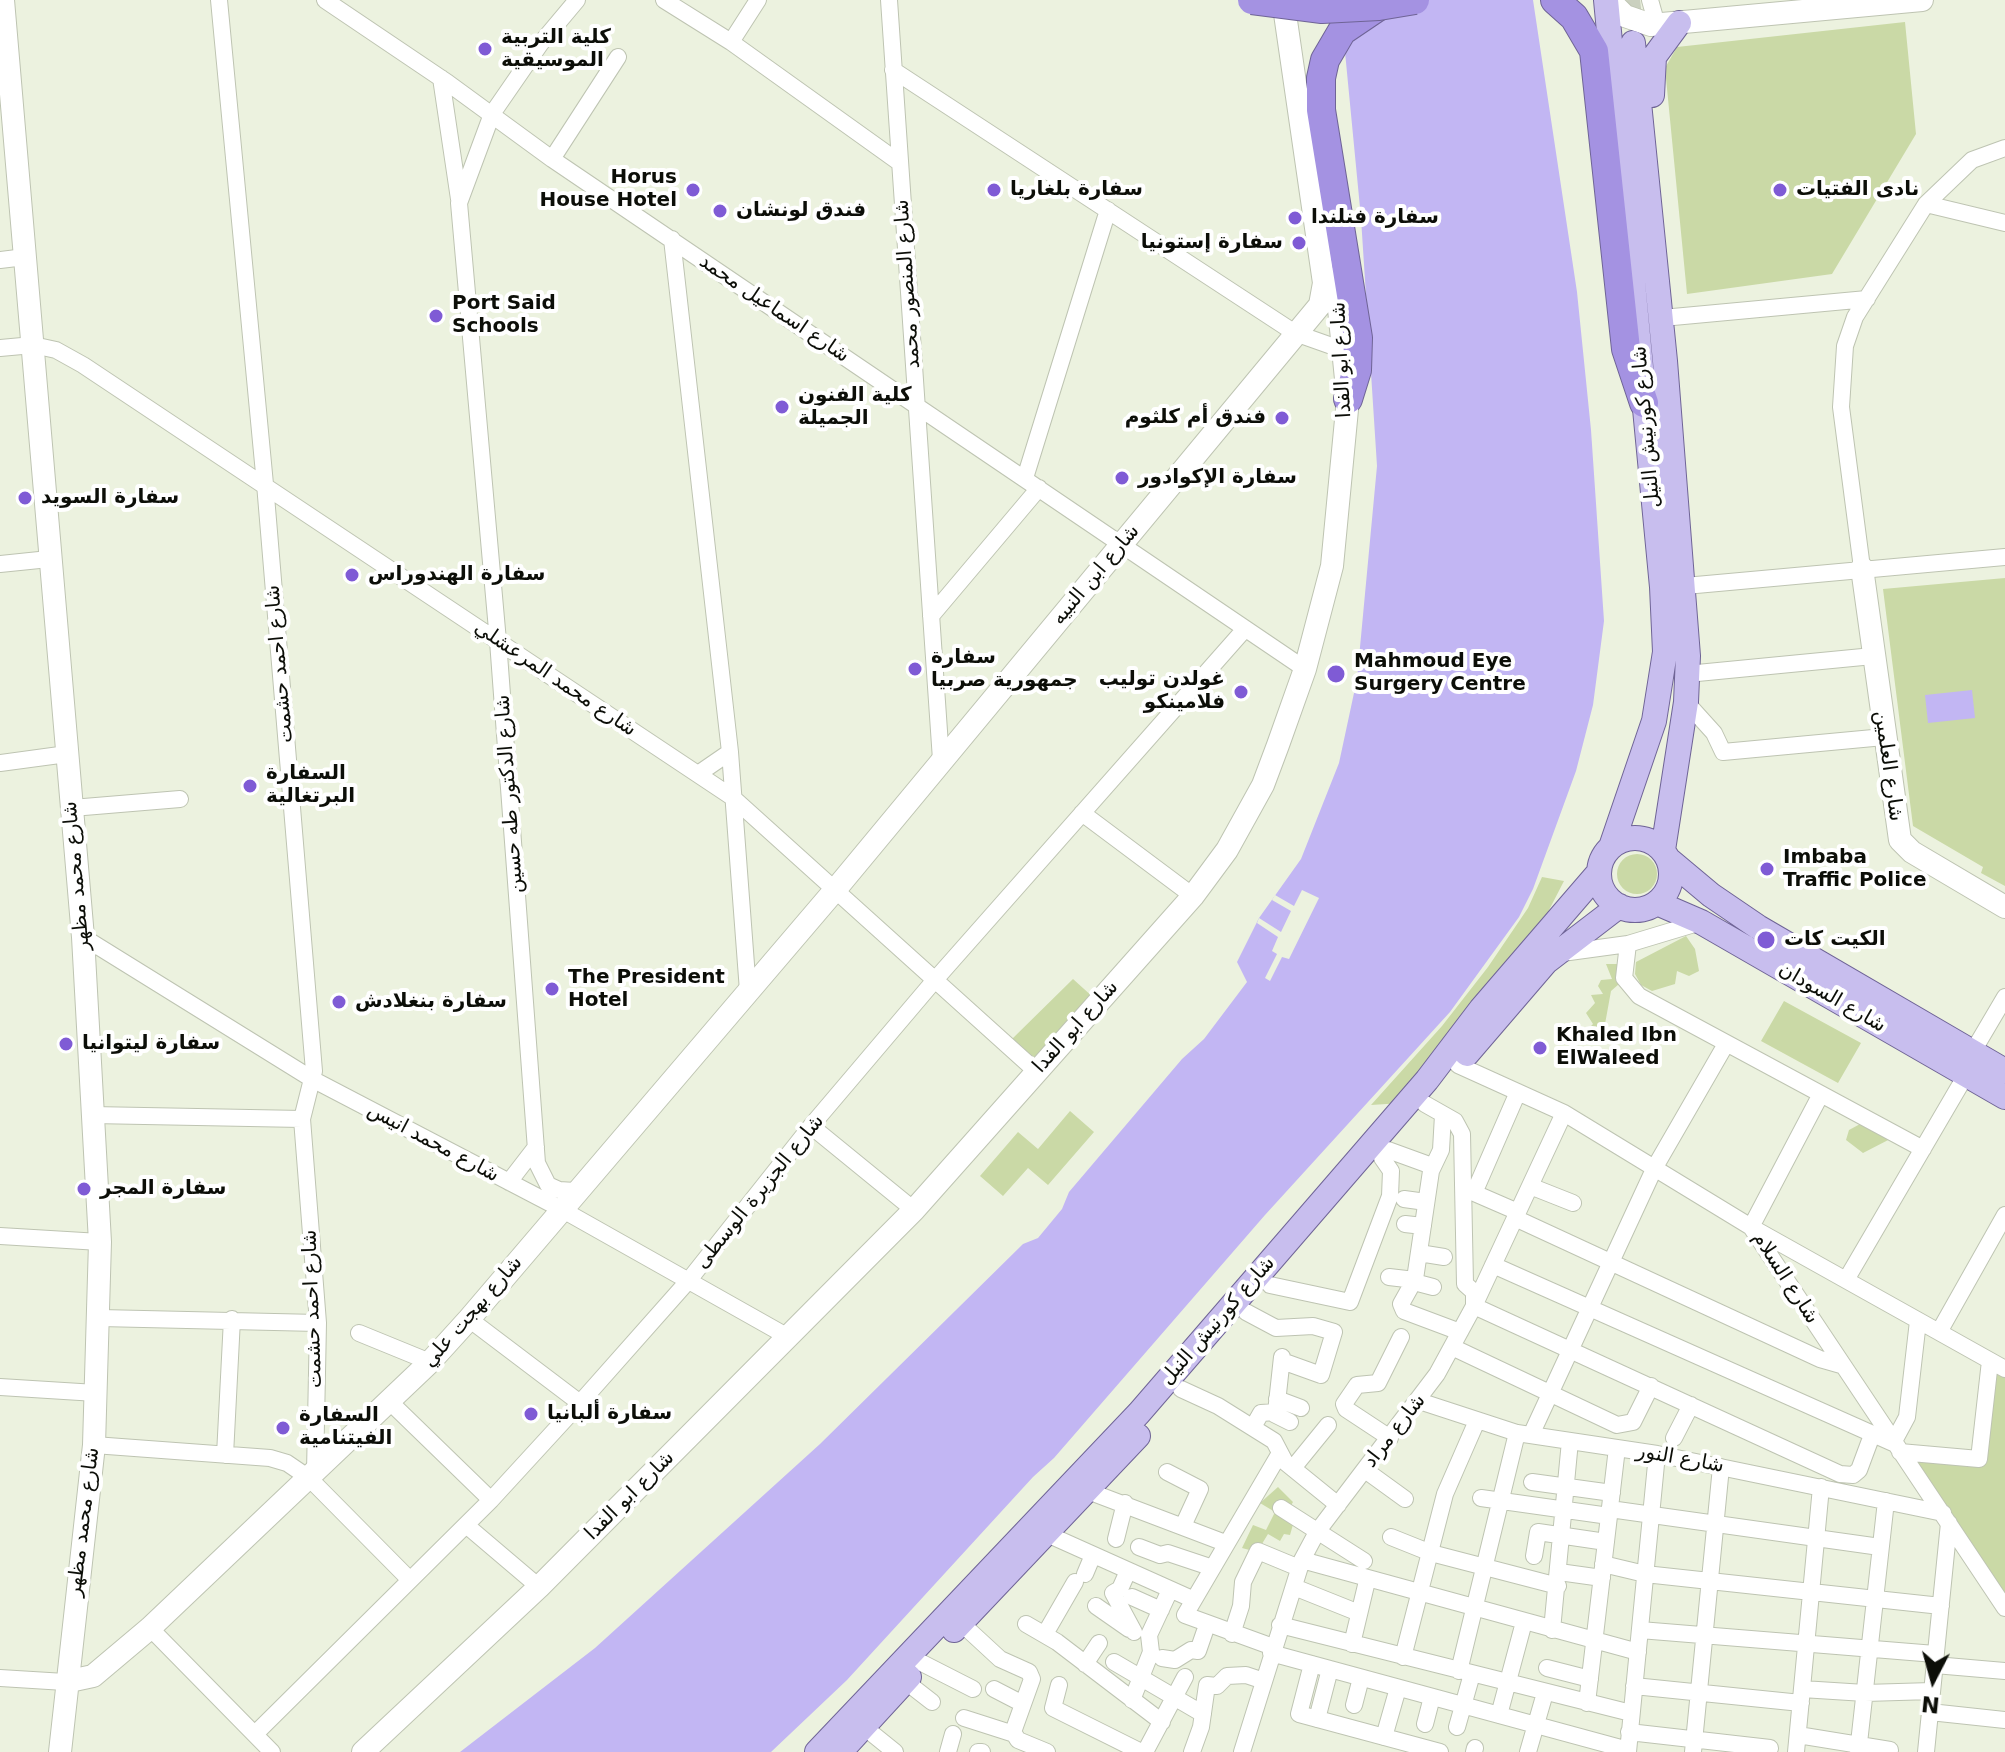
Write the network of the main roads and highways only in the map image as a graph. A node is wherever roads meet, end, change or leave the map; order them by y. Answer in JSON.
{"nodes":[{"id":1,"x":1252,"y":0,"type":"edge"},
{"id":2,"x":1415,"y":0,"type":"edge"},
{"id":3,"x":1555,"y":0,"type":"edge"},
{"id":4,"x":1608,"y":0,"type":"edge"},
{"id":5,"x":1379,"y":6,"type":"junction"},
{"id":6,"x":1668,"y":24,"type":"road end"},
{"id":7,"x":1633,"y":43,"type":"tunnel mouth"},
{"id":8,"x":1348,"y":399,"type":"road end"},
{"id":9,"x":1644,"y":403,"type":"junction"},
{"id":10,"x":1675,"y":489,"type":"junction"},
{"id":11,"x":1639,"y":768,"type":"junction"},
{"id":12,"x":1675,"y":780,"type":"junction"},
{"id":13,"x":1611,"y":847,"type":"junction"},
{"id":14,"x":1665,"y":854,"type":"junction"},
{"id":15,"x":1599,"y":872,"type":"junction"},
{"id":16,"x":1657,"y":903,"type":"junction"},
{"id":17,"x":1619,"y":906,"type":"junction"},
{"id":18,"x":1969,"y":1064,"type":"junction"},
{"id":19,"x":2005,"y":1071,"type":"edge"},
{"id":20,"x":2005,"y":1097,"type":"edge"},
{"id":21,"x":817,"y":1752,"type":"edge"},
{"id":22,"x":840,"y":1752,"type":"edge"}],
"edges":[{"from":1,"to":5,"type":"highway","bridge":true},
{"from":2,"to":5,"type":"highway","bridge":true},
{"from":3,"to":9,"type":"highway"},
{"from":4,"to":9,"type":"main road","name":"شارع كورنيش النيل"},
{"from":5,"to":8,"type":"highway"},
{"from":6,"to":10,"type":"main road"},
{"from":7,"to":10,"type":"main road","name":"شارع كورنيش النيل"},
{"from":9,"to":11,"type":"main road","name":"شارع كورنيش النيل"},
{"from":10,"to":12,"type":"main road","name":"شارع كورنيش النيل"},
{"from":11,"to":12,"type":"main road"},
{"from":11,"to":13,"type":"main road","name":"شارع كورنيش النيل"},
{"from":12,"to":14,"type":"main road","name":"شارع كورنيش النيل"},
{"from":13,"to":14,"type":"main road"},
{"from":13,"to":15,"type":"main road"},
{"from":14,"to":16,"type":"main road"},
{"from":14,"to":18,"type":"main road","name":"شارع السودان"},
{"from":15,"to":17,"type":"main road"},
{"from":15,"to":21,"type":"main road","name":"شارع كورنيش النيل"},
{"from":16,"to":17,"type":"main road"},
{"from":16,"to":18,"type":"main road","name":"شارع السودان"},
{"from":17,"to":22,"type":"main road","name":"شارع كورنيش النيل"},
{"from":18,"to":19,"type":"main road","name":"شارع السودان"},
{"from":18,"to":20,"type":"main road","name":"شارع السودان"}]}
